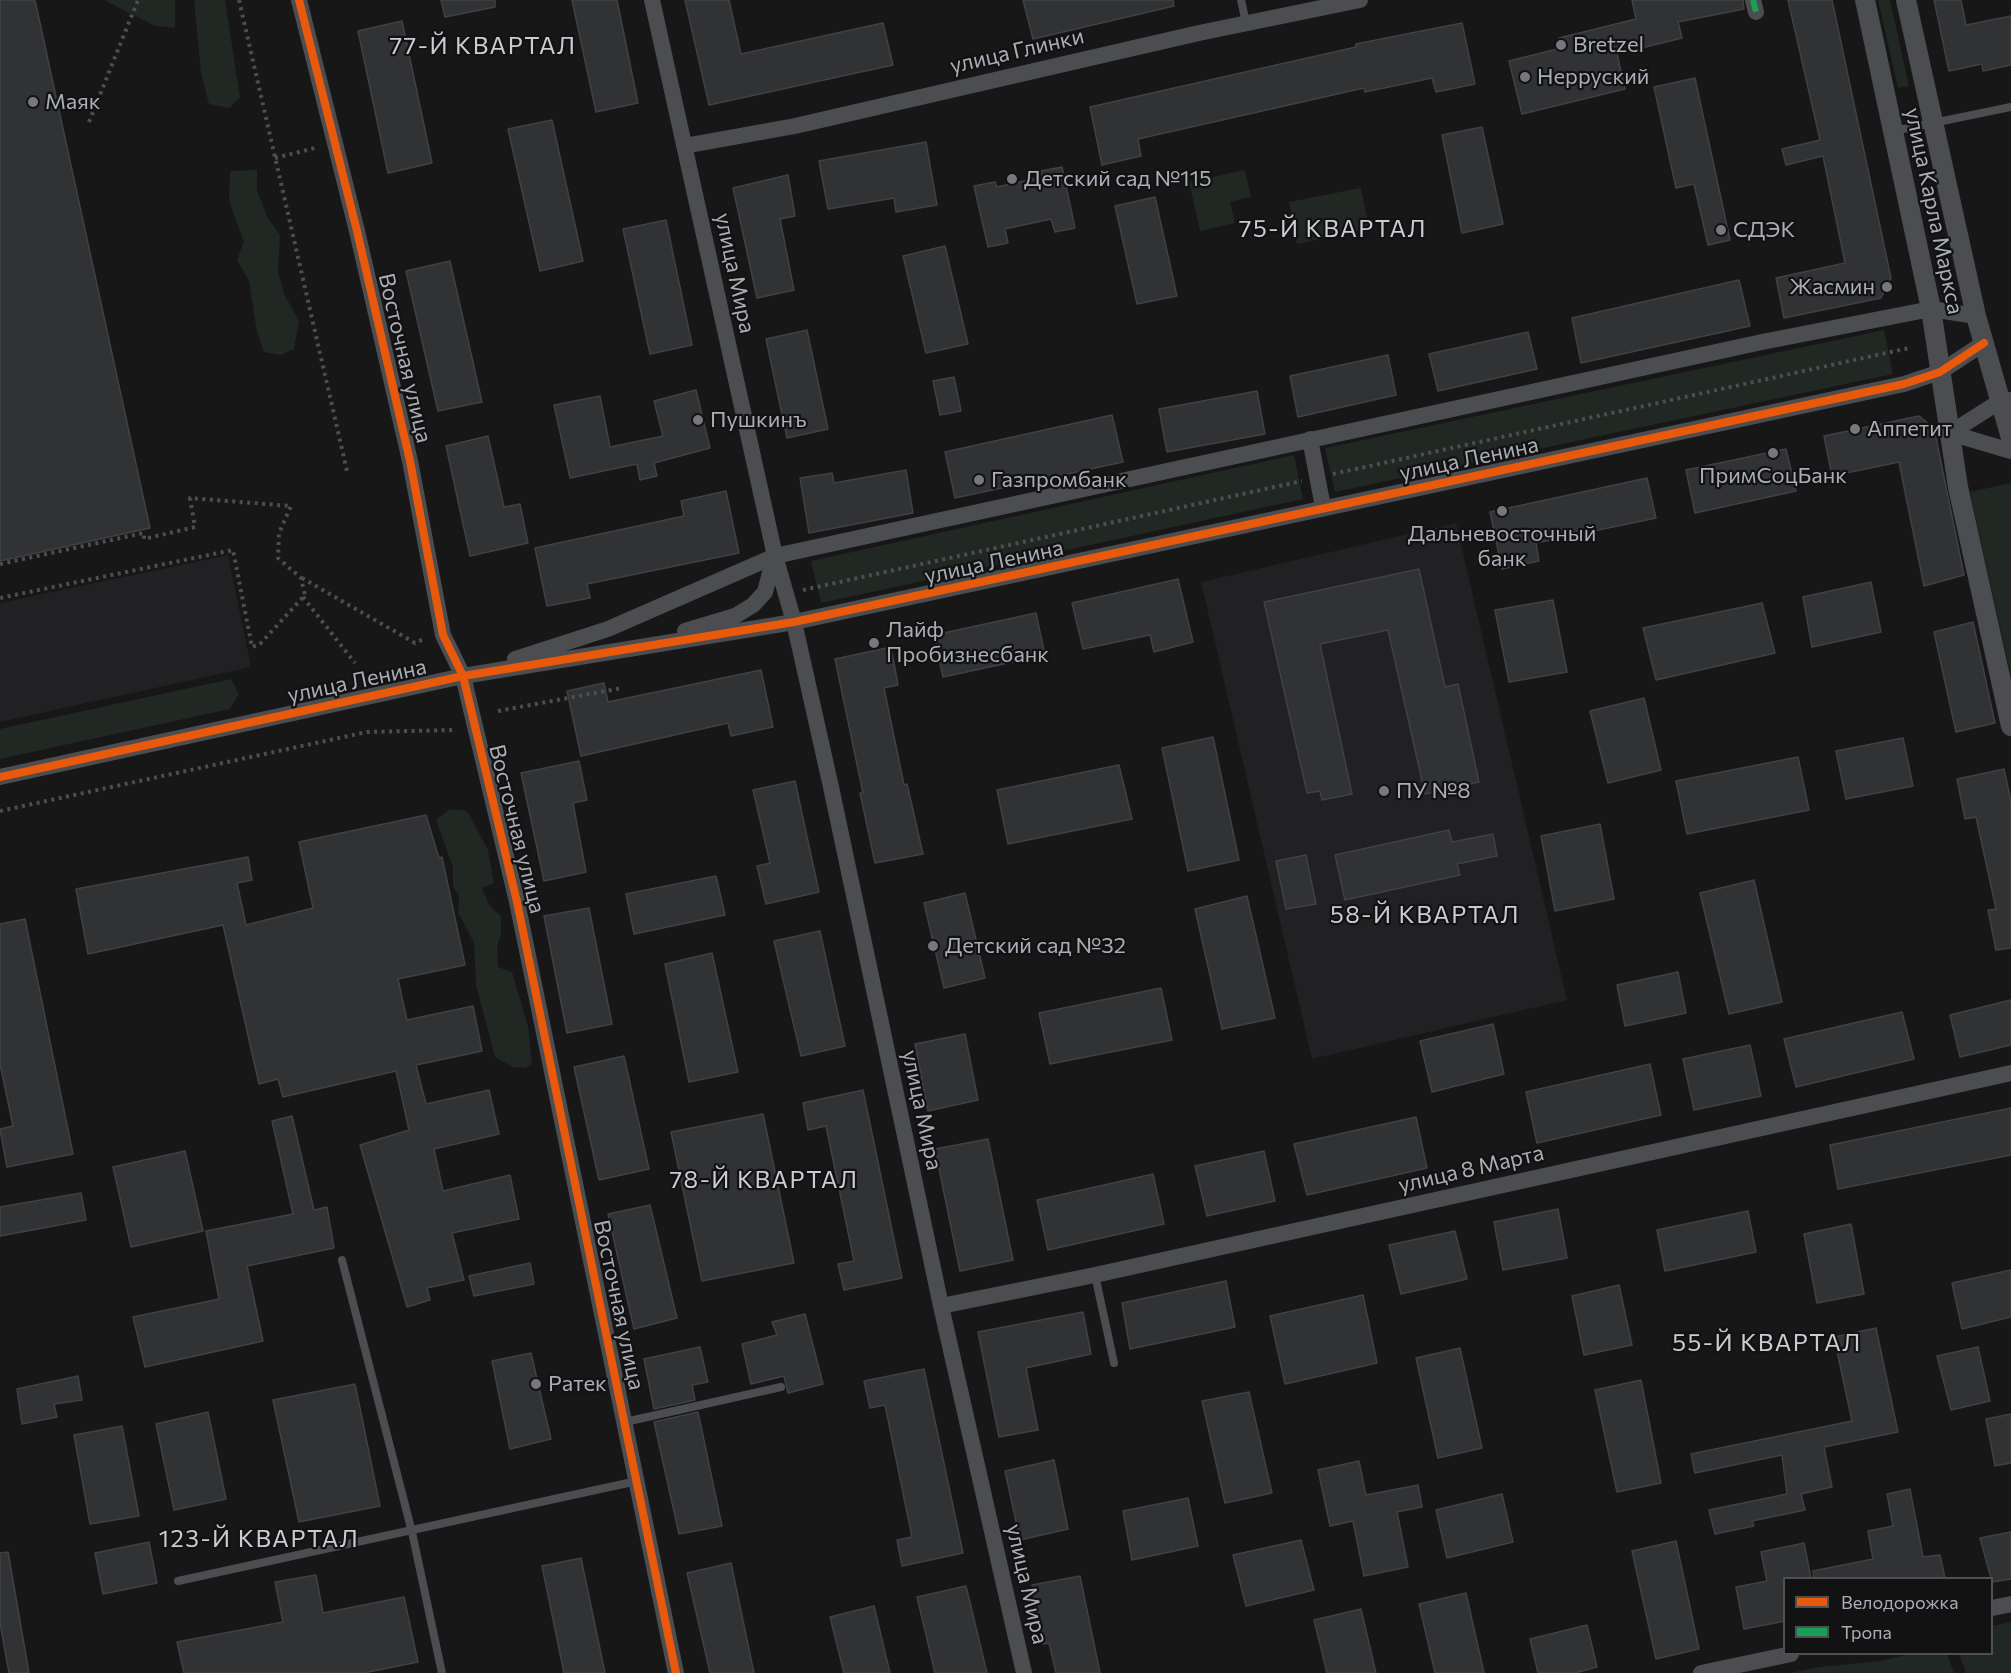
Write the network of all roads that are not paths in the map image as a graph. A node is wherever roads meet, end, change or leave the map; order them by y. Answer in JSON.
{"nodes":[{"id":1,"x":299,"y":0,"type":"edge"},
{"id":2,"x":652,"y":0,"type":"edge"},
{"id":3,"x":1241,"y":0,"type":"edge"},
{"id":4,"x":1360,"y":0,"type":"edge"},
{"id":5,"x":1865,"y":0,"type":"edge"},
{"id":6,"x":1906,"y":0,"type":"edge"},
{"id":7,"x":1246,"y":23,"type":"junction"},
{"id":8,"x":2011,"y":107,"type":"edge"},
{"id":9,"x":1935,"y":123,"type":"junction"},
{"id":10,"x":1893,"y":131,"type":"junction"},
{"id":11,"x":684,"y":146,"type":"junction"},
{"id":12,"x":1931,"y":309,"type":"junction"},
{"id":13,"x":1976,"y":316,"type":"junction"},
{"id":14,"x":1984,"y":343,"type":"junction"},
{"id":15,"x":1940,"y":372,"type":"junction"},
{"id":16,"x":2005,"y":401,"type":"edge"},
{"id":17,"x":1950,"y":433,"type":"junction"},
{"id":18,"x":2011,"y":438,"type":"edge"},
{"id":19,"x":1310,"y":440,"type":"junction"},
{"id":20,"x":2011,"y":451,"type":"edge"},
{"id":21,"x":1323,"y":507,"type":"junction"},
{"id":22,"x":775,"y":556,"type":"junction"},
{"id":23,"x":794,"y":622,"type":"junction"},
{"id":24,"x":630,"y":648,"type":"junction"},
{"id":25,"x":463,"y":676,"type":"junction"},
{"id":26,"x":2011,"y":726,"type":"edge"},
{"id":27,"x":0,"y":777,"type":"edge"},
{"id":28,"x":2011,"y":1073,"type":"edge"},
{"id":29,"x":342,"y":1260,"type":"dead end"},
{"id":30,"x":1095,"y":1275,"type":"junction"},
{"id":31,"x":941,"y":1306,"type":"junction"},
{"id":32,"x":1114,"y":1363,"type":"dead end"},
{"id":33,"x":781,"y":1387,"type":"dead end"},
{"id":34,"x":625,"y":1422,"type":"junction"},
{"id":35,"x":637,"y":1481,"type":"junction"},
{"id":36,"x":412,"y":1532,"type":"junction"},
{"id":37,"x":178,"y":1581,"type":"dead end"},
{"id":38,"x":2011,"y":1604,"type":"edge"},
{"id":39,"x":1993,"y":1608,"type":"edge"},
{"id":40,"x":1783,"y":1655,"type":"edge"},
{"id":41,"x":442,"y":1673,"type":"edge"},
{"id":42,"x":676,"y":1673,"type":"edge"},
{"id":43,"x":1024,"y":1673,"type":"edge"},
{"id":44,"x":1701,"y":1673,"type":"edge"}],
"edges":[{"from":1,"to":25,"type":"street","name":"Восточная улица"},
{"from":2,"to":11,"type":"street","name":"улица Мира"},
{"from":3,"to":7,"type":"lane"},
{"from":4,"to":7,"type":"street","name":"улица Глинки"},
{"from":5,"to":10,"type":"street","name":"улица Карла Маркса"},
{"from":6,"to":9,"type":"street","name":"улица Карла Маркса"},
{"from":7,"to":11,"type":"street","name":"улица Глинки"},
{"from":8,"to":9,"type":"lane"},
{"from":9,"to":10,"type":"lane"},
{"from":9,"to":13,"type":"street","name":"улица Карла Маркса"},
{"from":10,"to":12,"type":"street","name":"улица Карла Маркса"},
{"from":11,"to":22,"type":"street","name":"улица Мира"},
{"from":12,"to":13,"type":"street","name":"улица Ленина"},
{"from":12,"to":15,"type":"street","name":"улица Карла Маркса"},
{"from":12,"to":19,"type":"street","name":"улица Ленина"},
{"from":13,"to":14,"type":"street","name":"улица Карла Маркса"},
{"from":14,"to":15,"type":"street","name":"улица Ленина"},
{"from":14,"to":16,"type":"street","name":"улица Карла Маркса"},
{"from":15,"to":17,"type":"street","name":"улица Карла Маркса"},
{"from":15,"to":21,"type":"street","name":"улица Ленина"},
{"from":16,"to":17,"type":"street"},
{"from":16,"to":18,"type":"street","name":"улица Карла Маркса"},
{"from":17,"to":20,"type":"street"},
{"from":17,"to":26,"type":"street","name":"улица Карла Маркса"},
{"from":19,"to":21,"type":"street"},
{"from":19,"to":22,"type":"street","name":"улица Ленина"},
{"from":21,"to":23,"type":"street","name":"улица Ленина"},
{"from":22,"to":23,"type":"street","name":"улица Мира"},
{"from":22,"to":24,"type":"street","name":"улица Мира"},
{"from":22,"to":25,"type":"street","name":"улица Ленина"},
{"from":23,"to":24,"type":"street","name":"улица Ленина"},
{"from":23,"to":31,"type":"street","name":"улица Мира"},
{"from":24,"to":25,"type":"street","name":"улица Ленина"},
{"from":25,"to":27,"type":"street","name":"улица Ленина"},
{"from":25,"to":34,"type":"street","name":"Восточная улица"},
{"from":28,"to":30,"type":"street","name":"улица 8 Марта"},
{"from":29,"to":36,"type":"lane"},
{"from":30,"to":31,"type":"street","name":"улица 8 Марта"},
{"from":30,"to":32,"type":"lane"},
{"from":31,"to":43,"type":"street","name":"улица Мира"},
{"from":33,"to":34,"type":"lane"},
{"from":34,"to":35,"type":"street","name":"Восточная улица"},
{"from":35,"to":36,"type":"lane"},
{"from":35,"to":42,"type":"street","name":"Восточная улица"},
{"from":36,"to":37,"type":"lane"},
{"from":36,"to":41,"type":"lane"},
{"from":38,"to":39,"type":"street"},
{"from":40,"to":44,"type":"street"}]}
